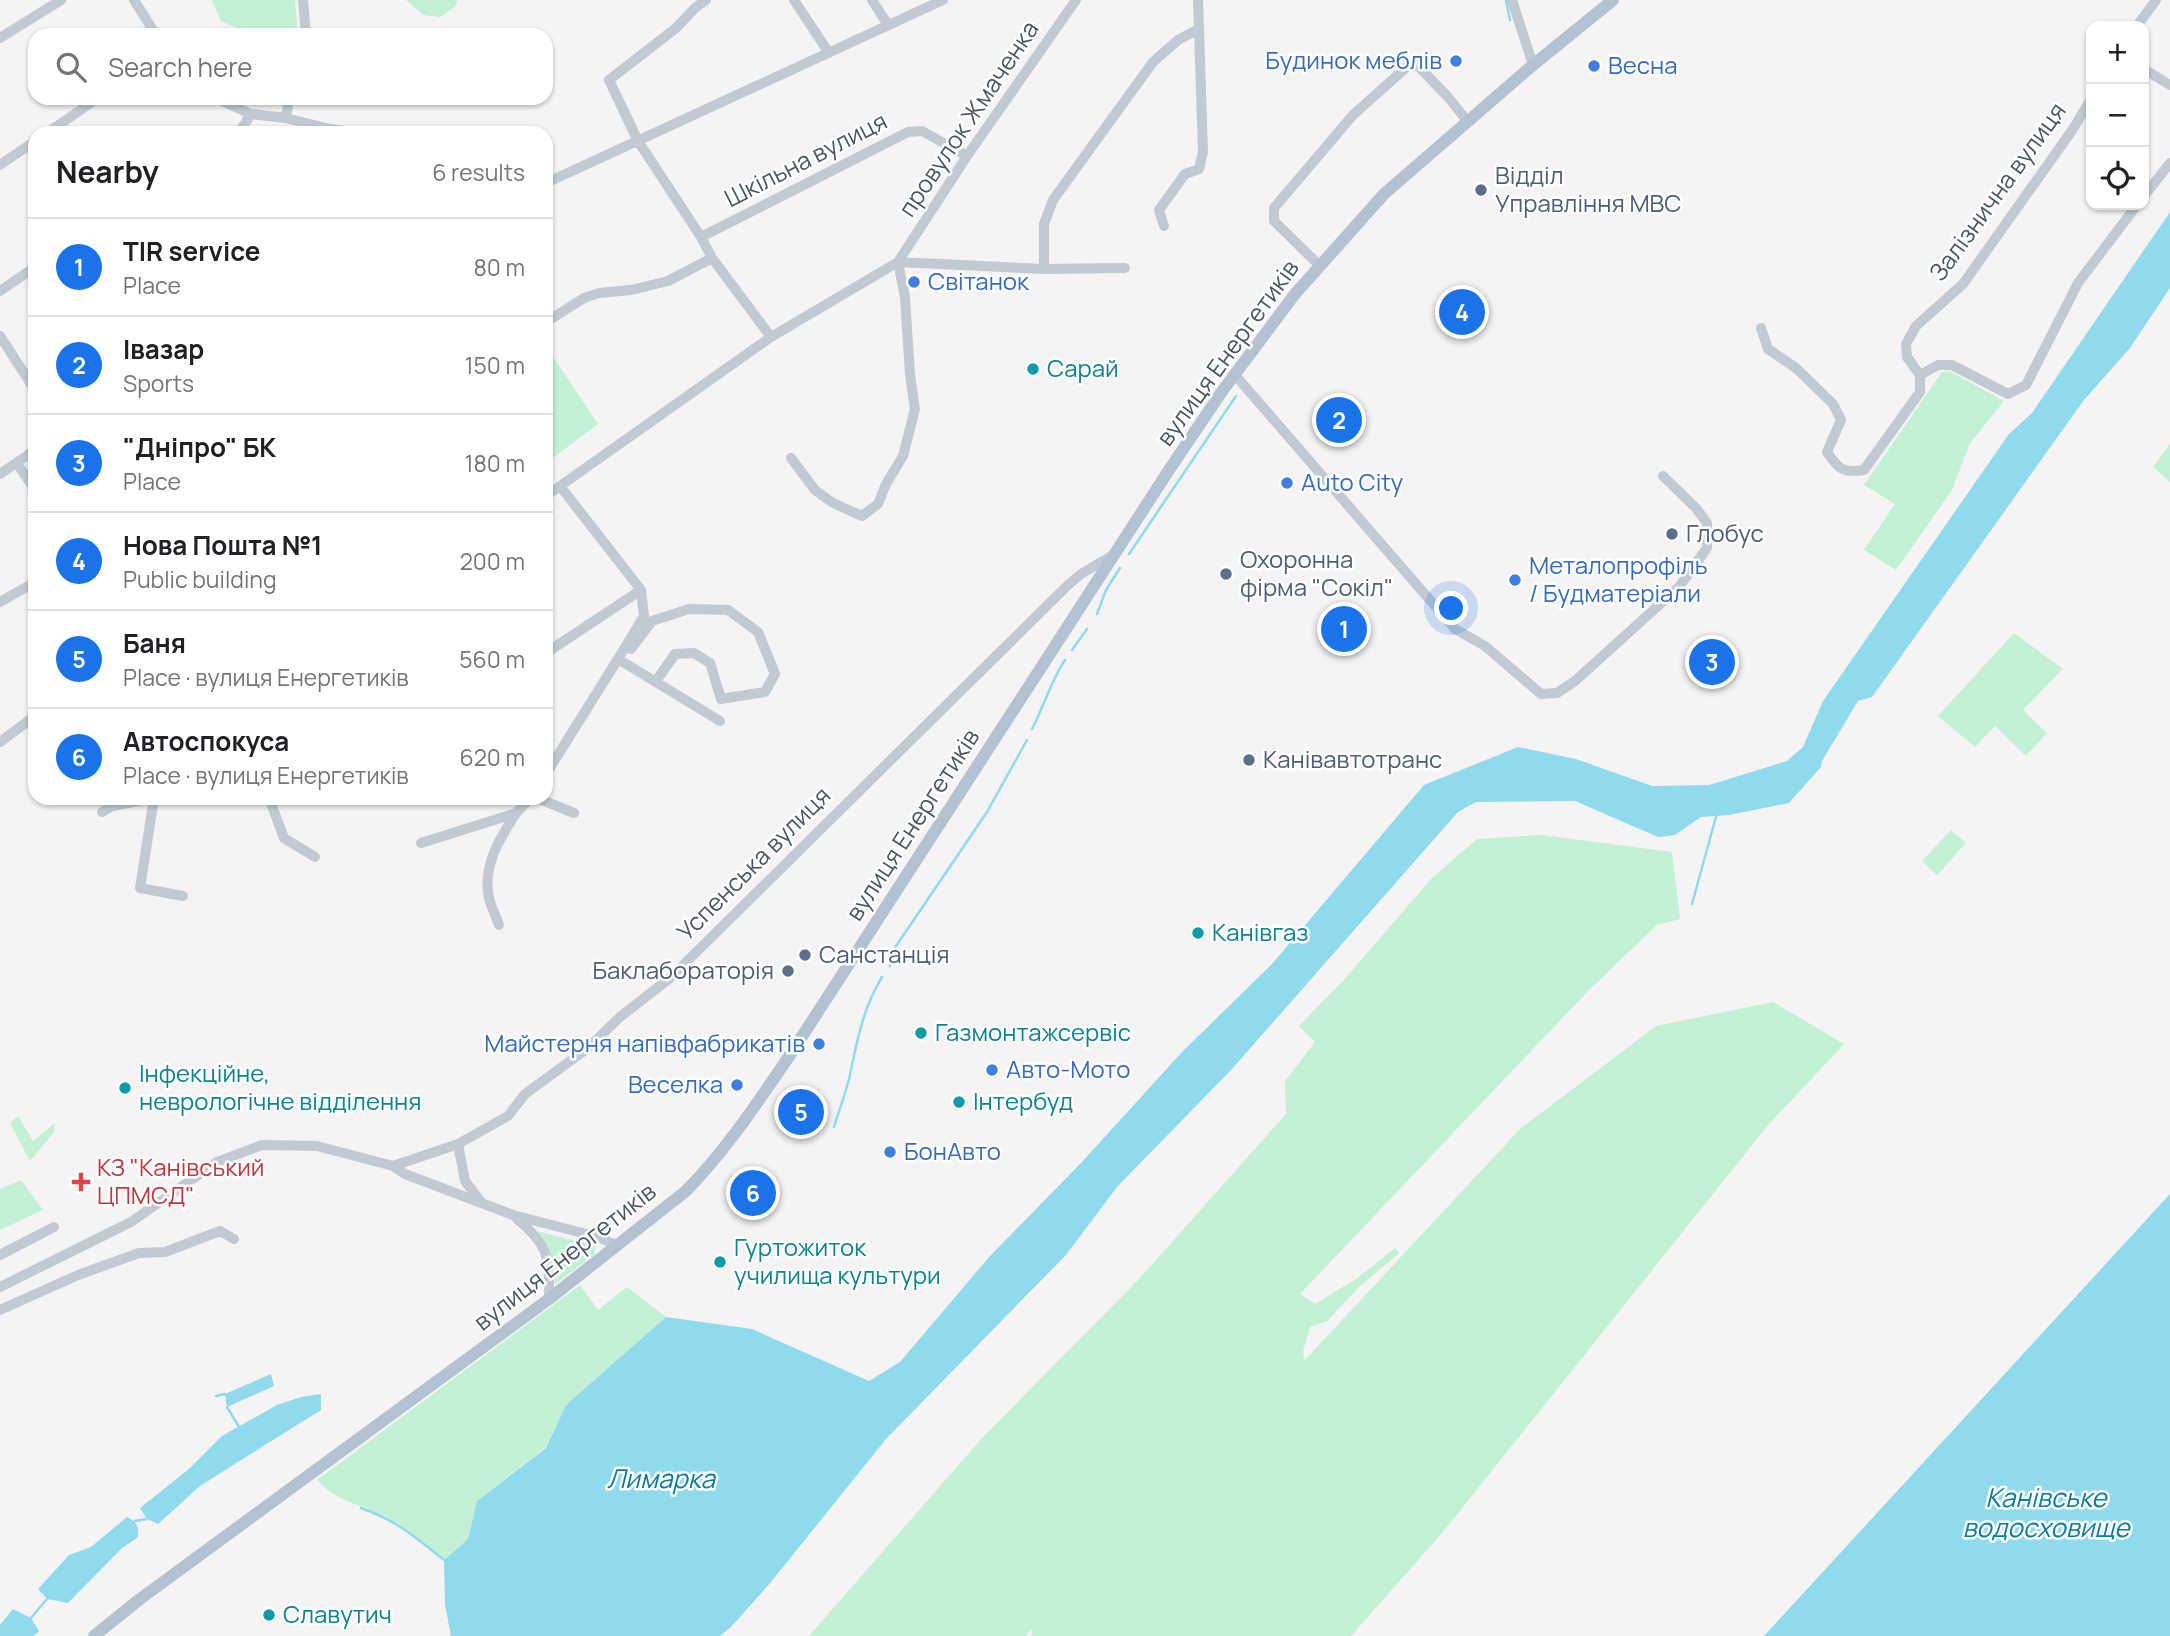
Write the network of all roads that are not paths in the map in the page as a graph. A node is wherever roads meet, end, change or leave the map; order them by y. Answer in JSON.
{"nodes":[{"id":1,"x":61,"y":0,"type":"edge"},
{"id":2,"x":134,"y":0,"type":"edge"},
{"id":3,"x":303,"y":0,"type":"edge"},
{"id":4,"x":706,"y":0,"type":"edge"},
{"id":5,"x":794,"y":0,"type":"edge"},
{"id":6,"x":872,"y":0,"type":"edge"},
{"id":7,"x":943,"y":0,"type":"edge"},
{"id":8,"x":1076,"y":0,"type":"edge"},
{"id":9,"x":1198,"y":0,"type":"edge"},
{"id":10,"x":1613,"y":0,"type":"edge"},
{"id":11,"x":2156,"y":0,"type":"edge"},
{"id":12,"x":1514,"y":1,"type":"edge"},
{"id":13,"x":2141,"y":21,"type":"edge"},
{"id":14,"x":888,"y":26,"type":"junction"},
{"id":15,"x":152,"y":28,"type":"edge"},
{"id":16,"x":305,"y":28,"type":"edge"},
{"id":17,"x":1199,"y":29,"type":"junction"},
{"id":18,"x":0,"y":38,"type":"edge"},
{"id":19,"x":829,"y":53,"type":"junction"},
{"id":20,"x":1533,"y":65,"type":"junction"},
{"id":21,"x":2149,"y":72,"type":"edge"},
{"id":22,"x":2170,"y":85,"type":"edge"},
{"id":23,"x":88,"y":105,"type":"edge"},
{"id":24,"x":231,"y":105,"type":"edge"},
{"id":25,"x":288,"y":105,"type":"edge"},
{"id":26,"x":2086,"y":107,"type":"edge"},
{"id":27,"x":251,"y":114,"type":"junction"},
{"id":28,"x":286,"y":118,"type":"junction"},
{"id":29,"x":1468,"y":122,"type":"junction"},
{"id":30,"x":57,"y":126,"type":"edge"},
{"id":31,"x":243,"y":126,"type":"edge"},
{"id":32,"x":318,"y":126,"type":"edge"},
{"id":33,"x":638,"y":141,"type":"junction"},
{"id":34,"x":28,"y":146,"type":"edge"},
{"id":35,"x":967,"y":156,"type":"junction"},
{"id":36,"x":2170,"y":163,"type":"edge"},
{"id":37,"x":0,"y":165,"type":"edge"},
{"id":38,"x":553,"y":180,"type":"edge"},
{"id":39,"x":2149,"y":190,"type":"edge"},
{"id":40,"x":2133,"y":210,"type":"edge"},
{"id":41,"x":1164,"y":226,"type":"dead end"},
{"id":42,"x":701,"y":237,"type":"junction"},
{"id":43,"x":712,"y":258,"type":"junction"},
{"id":44,"x":898,"y":262,"type":"junction"},
{"id":45,"x":1319,"y":265,"type":"junction"},
{"id":46,"x":1125,"y":268,"type":"dead end"},
{"id":47,"x":1044,"y":269,"type":"junction"},
{"id":48,"x":28,"y":272,"type":"edge"},
{"id":49,"x":0,"y":291,"type":"edge"},
{"id":50,"x":553,"y":318,"type":"edge"},
{"id":51,"x":1761,"y":328,"type":"dead end"},
{"id":52,"x":0,"y":336,"type":"edge"},
{"id":53,"x":771,"y":337,"type":"junction"},
{"id":54,"x":28,"y":371,"type":"edge"},
{"id":55,"x":1236,"y":374,"type":"junction"},
{"id":56,"x":1920,"y":375,"type":"junction"},
{"id":57,"x":28,"y":455,"type":"edge"},
{"id":58,"x":791,"y":458,"type":"dead end"},
{"id":59,"x":17,"y":463,"type":"junction"},
{"id":60,"x":0,"y":474,"type":"edge"},
{"id":61,"x":1663,"y":476,"type":"dead end"},
{"id":62,"x":28,"y":480,"type":"edge"},
{"id":63,"x":560,"y":486,"type":"junction"},
{"id":64,"x":553,"y":491,"type":"edge"},
{"id":65,"x":1113,"y":555,"type":"junction"},
{"id":66,"x":28,"y":586,"type":"edge"},
{"id":67,"x":641,"y":590,"type":"junction"},
{"id":68,"x":0,"y":602,"type":"edge"},
{"id":69,"x":553,"y":648,"type":"edge"},
{"id":70,"x":631,"y":649,"type":"dead end"},
{"id":71,"x":618,"y":659,"type":"junction"},
{"id":72,"x":656,"y":681,"type":"junction"},
{"id":73,"x":721,"y":699,"type":"junction"},
{"id":74,"x":697,"y":706,"type":"junction"},
{"id":75,"x":28,"y":721,"type":"edge"},
{"id":76,"x":719,"y":721,"type":"dead end"},
{"id":77,"x":0,"y":742,"type":"edge"},
{"id":78,"x":553,"y":763,"type":"edge"},
{"id":79,"x":553,"y":804,"type":"edge"},
{"id":80,"x":117,"y":805,"type":"edge"},
{"id":81,"x":153,"y":805,"type":"edge"},
{"id":82,"x":272,"y":805,"type":"edge"},
{"id":83,"x":523,"y":805,"type":"edge"},
{"id":84,"x":102,"y":812,"type":"dead end"},
{"id":85,"x":516,"y":813,"type":"junction"},
{"id":86,"x":574,"y":813,"type":"dead end"},
{"id":87,"x":421,"y":843,"type":"dead end"},
{"id":88,"x":315,"y":857,"type":"dead end"},
{"id":89,"x":183,"y":896,"type":"dead end"},
{"id":90,"x":499,"y":925,"type":"dead end"},
{"id":91,"x":458,"y":1144,"type":"junction"},
{"id":92,"x":393,"y":1166,"type":"junction"},
{"id":93,"x":481,"y":1202,"type":"junction"},
{"id":94,"x":513,"y":1216,"type":"junction"},
{"id":95,"x":54,"y":1227,"type":"dead end"},
{"id":96,"x":234,"y":1239,"type":"dead end"},
{"id":97,"x":616,"y":1245,"type":"junction"},
{"id":98,"x":0,"y":1255,"type":"edge"},
{"id":99,"x":0,"y":1287,"type":"edge"},
{"id":100,"x":549,"y":1299,"type":"junction"},
{"id":101,"x":0,"y":1310,"type":"edge"},
{"id":102,"x":94,"y":1636,"type":"edge"}],
"edges":[{"from":1,"to":18,"type":"street"},
{"from":2,"to":15,"type":"street"},
{"from":3,"to":16,"type":"street"},
{"from":4,"to":33,"type":"street"},
{"from":5,"to":19,"type":"street"},
{"from":6,"to":14,"type":"street"},
{"from":7,"to":14,"type":"street"},
{"from":8,"to":35,"type":"street","name":"провулок Жмаченка"},
{"from":9,"to":17,"type":"street"},
{"from":10,"to":20,"type":"main road","name":"вулиця Енергетиків"},
{"from":11,"to":13,"type":"street"},
{"from":12,"to":20,"type":"street"},
{"from":14,"to":19,"type":"street"},
{"from":17,"to":41,"type":"street"},
{"from":17,"to":47,"type":"street"},
{"from":19,"to":33,"type":"street"},
{"from":20,"to":29,"type":"main road","name":"вулиця Енергетиків"},
{"from":21,"to":22,"type":"street"},
{"from":23,"to":30,"type":"street"},
{"from":24,"to":27,"type":"street"},
{"from":25,"to":28,"type":"street"},
{"from":26,"to":56,"type":"street","name":"Залізнична вулиця"},
{"from":27,"to":28,"type":"street"},
{"from":27,"to":31,"type":"street"},
{"from":28,"to":32,"type":"street"},
{"from":29,"to":45,"type":"main road","name":"вулиця Енергетиків"},
{"from":29,"to":45,"type":"street"},
{"from":33,"to":38,"type":"street"},
{"from":33,"to":42,"type":"street"},
{"from":34,"to":37,"type":"street"},
{"from":35,"to":42,"type":"street","name":"Шкільна вулиця"},
{"from":35,"to":44,"type":"street","name":"провулок Жмаченка"},
{"from":36,"to":39,"type":"street"},
{"from":40,"to":56,"type":"street"},
{"from":42,"to":43,"type":"street"},
{"from":43,"to":50,"type":"street"},
{"from":43,"to":53,"type":"street"},
{"from":44,"to":47,"type":"street"},
{"from":44,"to":53,"type":"street"},
{"from":44,"to":58,"type":"street"},
{"from":45,"to":55,"type":"main road","name":"вулиця Енергетиків"},
{"from":46,"to":47,"type":"street"},
{"from":48,"to":49,"type":"street"},
{"from":51,"to":56,"type":"street"},
{"from":52,"to":54,"type":"street"},
{"from":53,"to":63,"type":"street"},
{"from":55,"to":61,"type":"street"},
{"from":55,"to":65,"type":"main road","name":"вулиця Енергетиків"},
{"from":57,"to":59,"type":"street"},
{"from":59,"to":60,"type":"street"},
{"from":59,"to":62,"type":"street"},
{"from":63,"to":64,"type":"street"},
{"from":63,"to":67,"type":"street"},
{"from":65,"to":91,"type":"street","name":"Успенська вулиця"},
{"from":65,"to":97,"type":"main road","name":"вулиця Енергетиків"},
{"from":66,"to":68,"type":"street"},
{"from":67,"to":69,"type":"street"},
{"from":67,"to":71,"type":"street"},
{"from":70,"to":73,"type":"street"},
{"from":71,"to":72,"type":"street"},
{"from":71,"to":78,"type":"street"},
{"from":72,"to":73,"type":"street"},
{"from":72,"to":74,"type":"street"},
{"from":73,"to":74,"type":"street"},
{"from":74,"to":76,"type":"street"},
{"from":75,"to":77,"type":"street"},
{"from":79,"to":86,"type":"street"},
{"from":80,"to":84,"type":"street"},
{"from":81,"to":89,"type":"street"},
{"from":82,"to":88,"type":"street"},
{"from":83,"to":85,"type":"street"},
{"from":85,"to":87,"type":"street"},
{"from":85,"to":90,"type":"street"},
{"from":91,"to":92,"type":"street","name":"Успенська вулиця"},
{"from":91,"to":93,"type":"street"},
{"from":92,"to":93,"type":"street"},
{"from":92,"to":99,"type":"street"},
{"from":93,"to":94,"type":"street"},
{"from":94,"to":97,"type":"street"},
{"from":94,"to":100,"type":"street"},
{"from":95,"to":98,"type":"street"},
{"from":96,"to":101,"type":"street"},
{"from":97,"to":100,"type":"main road","name":"вулиця Енергетиків"},
{"from":100,"to":102,"type":"main road","name":"вулиця Енергетиків"}]}
